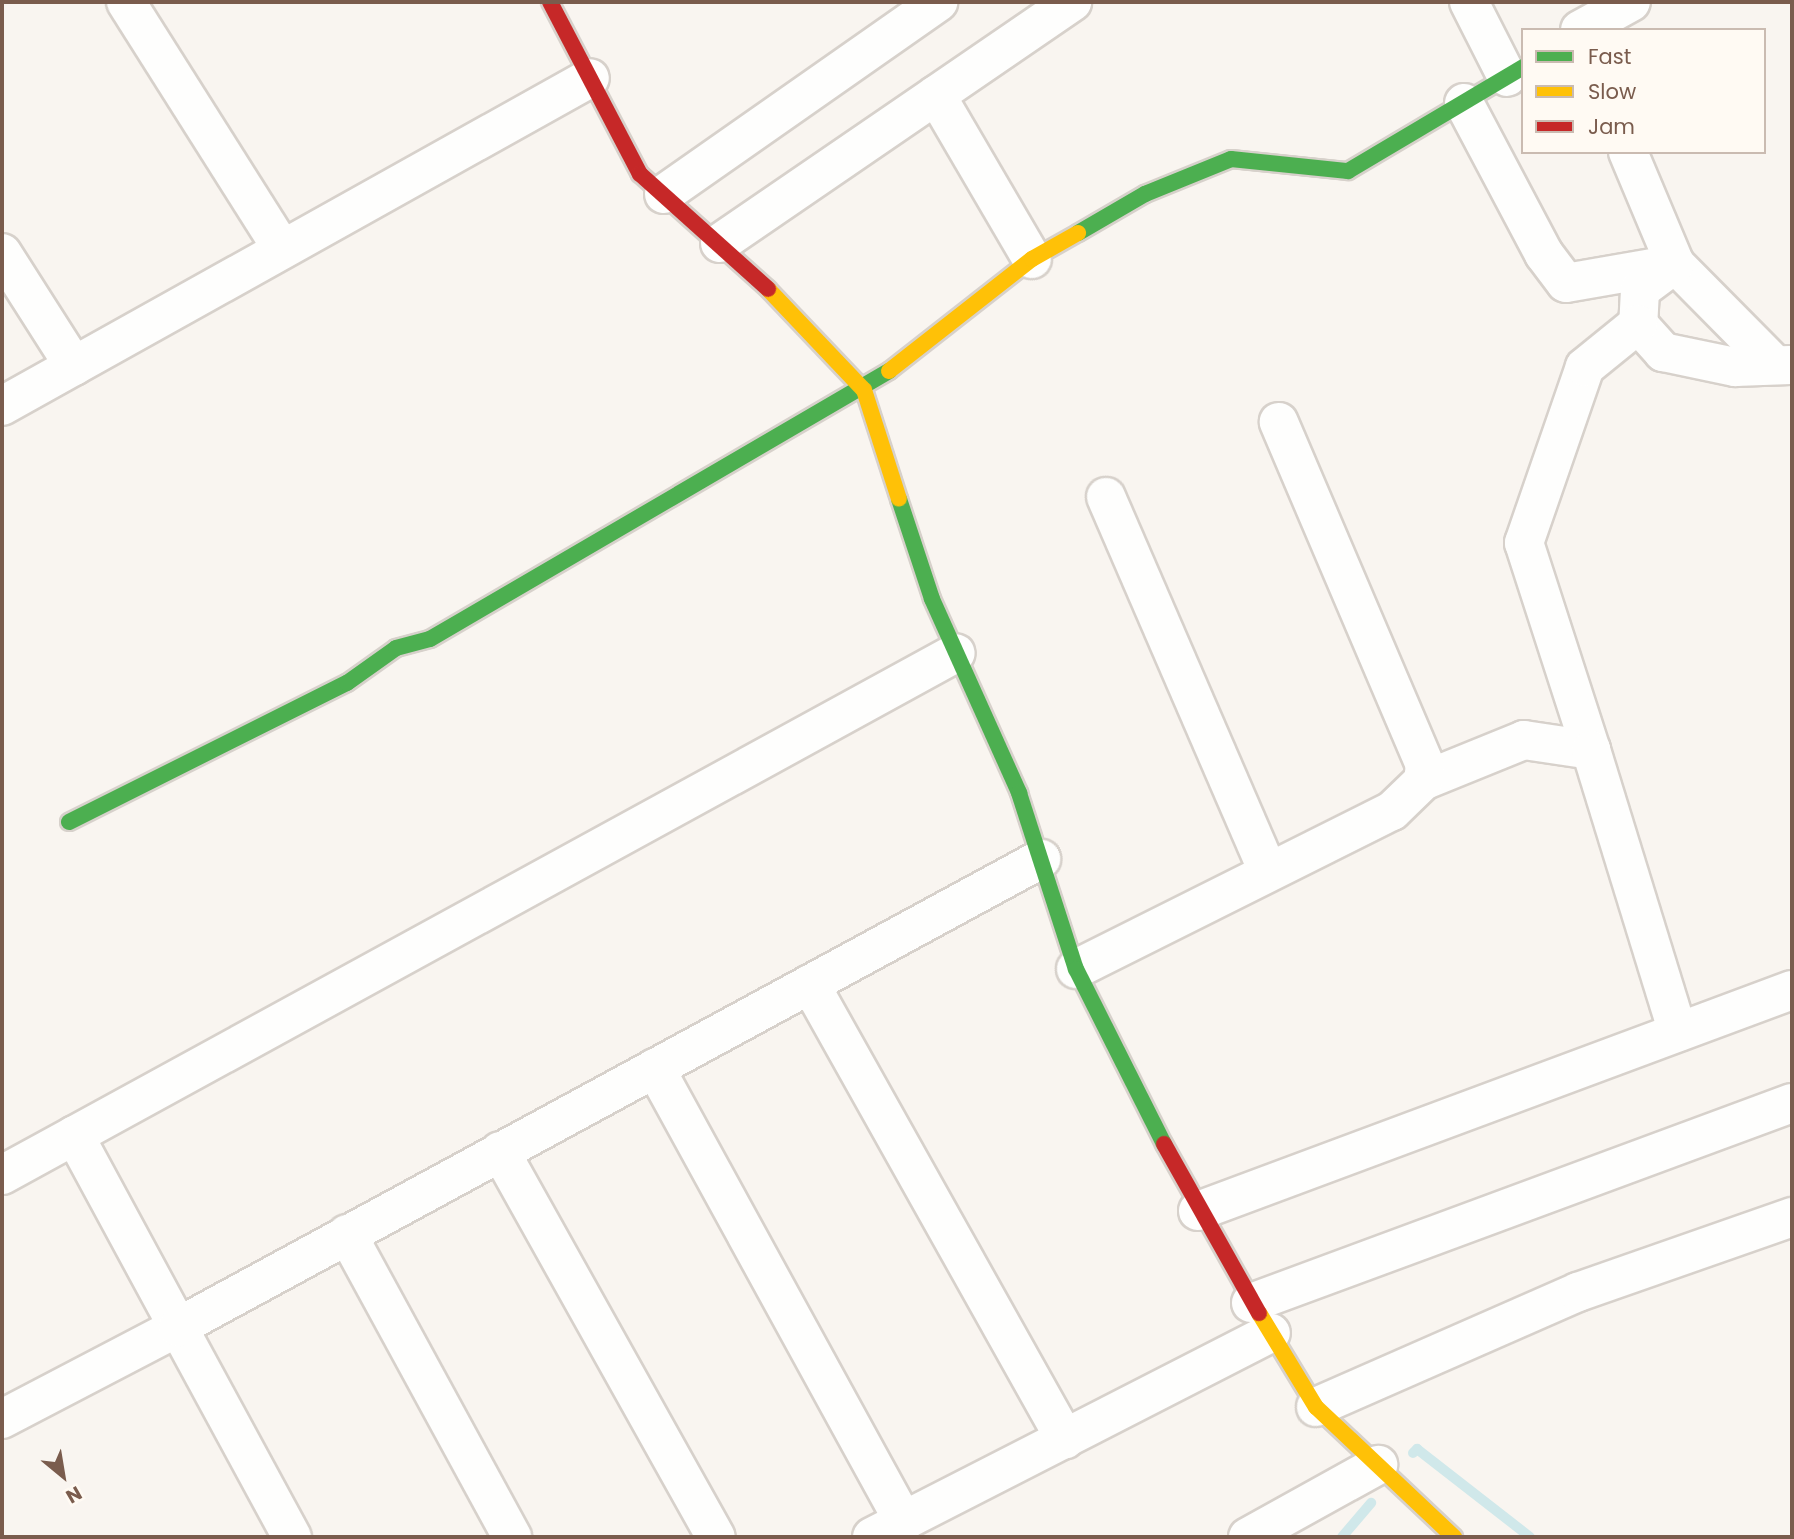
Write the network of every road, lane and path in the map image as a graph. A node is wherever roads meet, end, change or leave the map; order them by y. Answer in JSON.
{"nodes":[{"id":1,"x":126,"y":2,"type":"edge"},
{"id":2,"x":550,"y":2,"type":"edge"},
{"id":3,"x":938,"y":2,"type":"edge"},
{"id":4,"x":1072,"y":2,"type":"edge"},
{"id":5,"x":1469,"y":2,"type":"edge"},
{"id":6,"x":1631,"y":2,"type":"edge"},
{"id":7,"x":1584,"y":28,"type":"edge"},
{"id":8,"x":1515,"y":72,"type":"edge"},
{"id":9,"x":590,"y":78,"type":"junction"},
{"id":10,"x":936,"y":95,"type":"junction"},
{"id":11,"x":1464,"y":103,"type":"junction"},
{"id":12,"x":1629,"y":154,"type":"edge"},
{"id":13,"x":664,"y":194,"type":"junction"},
{"id":14,"x":720,"y":243,"type":"junction"},
{"id":15,"x":282,"y":249,"type":"junction"},
{"id":16,"x":2,"y":253,"type":"edge"},
{"id":17,"x":1032,"y":259,"type":"junction"},
{"id":18,"x":1675,"y":264,"type":"junction"},
{"id":19,"x":1638,"y":324,"type":"junction"},
{"id":20,"x":1784,"y":365,"type":"edge"},
{"id":21,"x":74,"y":366,"type":"junction"},
{"id":22,"x":864,"y":390,"type":"junction"},
{"id":23,"x":2,"y":406,"type":"edge"},
{"id":24,"x":1279,"y":422,"type":"dead end"},
{"id":25,"x":1107,"y":497,"type":"dead end"},
{"id":26,"x":956,"y":653,"type":"junction"},
{"id":27,"x":1591,"y":750,"type":"junction"},
{"id":28,"x":1423,"y":781,"type":"junction"},
{"id":29,"x":69,"y":822,"type":"dead end"},
{"id":30,"x":1041,"y":859,"type":"junction"},
{"id":31,"x":1268,"y":871,"type":"junction"},
{"id":32,"x":1076,"y":969,"type":"junction"},
{"id":33,"x":810,"y":984,"type":"junction"},
{"id":34,"x":1792,"y":990,"type":"edge"},
{"id":35,"x":1678,"y":1032,"type":"junction"},
{"id":36,"x":655,"y":1068,"type":"junction"},
{"id":37,"x":1792,"y":1103,"type":"edge"},
{"id":38,"x":74,"y":1135,"type":"junction"},
{"id":39,"x":500,"y":1151,"type":"junction"},
{"id":40,"x":2,"y":1175,"type":"edge"},
{"id":41,"x":1198,"y":1211,"type":"junction"},
{"id":42,"x":1792,"y":1217,"type":"edge"},
{"id":43,"x":347,"y":1234,"type":"junction"},
{"id":44,"x":1261,"y":1318,"type":"junction"},
{"id":45,"x":178,"y":1327,"type":"junction"},
{"id":46,"x":1316,"y":1407,"type":"junction"},
{"id":47,"x":2,"y":1419,"type":"edge"},
{"id":48,"x":1065,"y":1439,"type":"junction"},
{"id":49,"x":1378,"y":1465,"type":"junction"},
{"id":50,"x":888,"y":1529,"type":"edge"},
{"id":51,"x":292,"y":1537,"type":"edge"},
{"id":52,"x":512,"y":1537,"type":"edge"},
{"id":53,"x":716,"y":1537,"type":"edge"},
{"id":54,"x":1248,"y":1537,"type":"edge"},
{"id":55,"x":1454,"y":1537,"type":"edge"}],
"edges":[{"from":1,"to":15,"type":"street"},
{"from":2,"to":9,"type":"street"},
{"from":3,"to":13,"type":"street"},
{"from":4,"to":10,"type":"street"},
{"from":5,"to":8,"type":"street"},
{"from":6,"to":7,"type":"street"},
{"from":8,"to":11,"type":"street"},
{"from":9,"to":13,"type":"street"},
{"from":9,"to":15,"type":"street"},
{"from":10,"to":14,"type":"street"},
{"from":10,"to":17,"type":"street"},
{"from":11,"to":17,"type":"street"},
{"from":11,"to":18,"type":"street"},
{"from":12,"to":18,"type":"street"},
{"from":13,"to":14,"type":"street"},
{"from":14,"to":22,"type":"street"},
{"from":15,"to":21,"type":"street"},
{"from":16,"to":21,"type":"street"},
{"from":17,"to":22,"type":"street"},
{"from":18,"to":19,"type":"street"},
{"from":18,"to":20,"type":"street"},
{"from":19,"to":20,"type":"street"},
{"from":19,"to":27,"type":"street"},
{"from":21,"to":23,"type":"street"},
{"from":22,"to":26,"type":"street"},
{"from":22,"to":29,"type":"street"},
{"from":24,"to":28,"type":"street"},
{"from":25,"to":31,"type":"street"},
{"from":26,"to":30,"type":"street"},
{"from":26,"to":38,"type":"street"},
{"from":27,"to":28,"type":"street"},
{"from":27,"to":35,"type":"street"},
{"from":28,"to":31,"type":"street"},
{"from":30,"to":32,"type":"street"},
{"from":30,"to":33,"type":"street"},
{"from":31,"to":32,"type":"street"},
{"from":32,"to":41,"type":"street"},
{"from":33,"to":36,"type":"street"},
{"from":33,"to":48,"type":"street"},
{"from":34,"to":35,"type":"street"},
{"from":35,"to":41,"type":"street"},
{"from":36,"to":39,"type":"street"},
{"from":36,"to":50,"type":"street"},
{"from":37,"to":44,"type":"street"},
{"from":38,"to":40,"type":"street"},
{"from":38,"to":45,"type":"street"},
{"from":39,"to":43,"type":"street"},
{"from":39,"to":53,"type":"street"},
{"from":41,"to":44,"type":"street"},
{"from":42,"to":46,"type":"street"},
{"from":43,"to":45,"type":"street"},
{"from":43,"to":52,"type":"street"},
{"from":44,"to":46,"type":"street"},
{"from":44,"to":48,"type":"street"},
{"from":45,"to":47,"type":"street"},
{"from":45,"to":51,"type":"street"},
{"from":46,"to":49,"type":"street"},
{"from":48,"to":50,"type":"street"},
{"from":49,"to":54,"type":"street"},
{"from":49,"to":55,"type":"street"}]}
